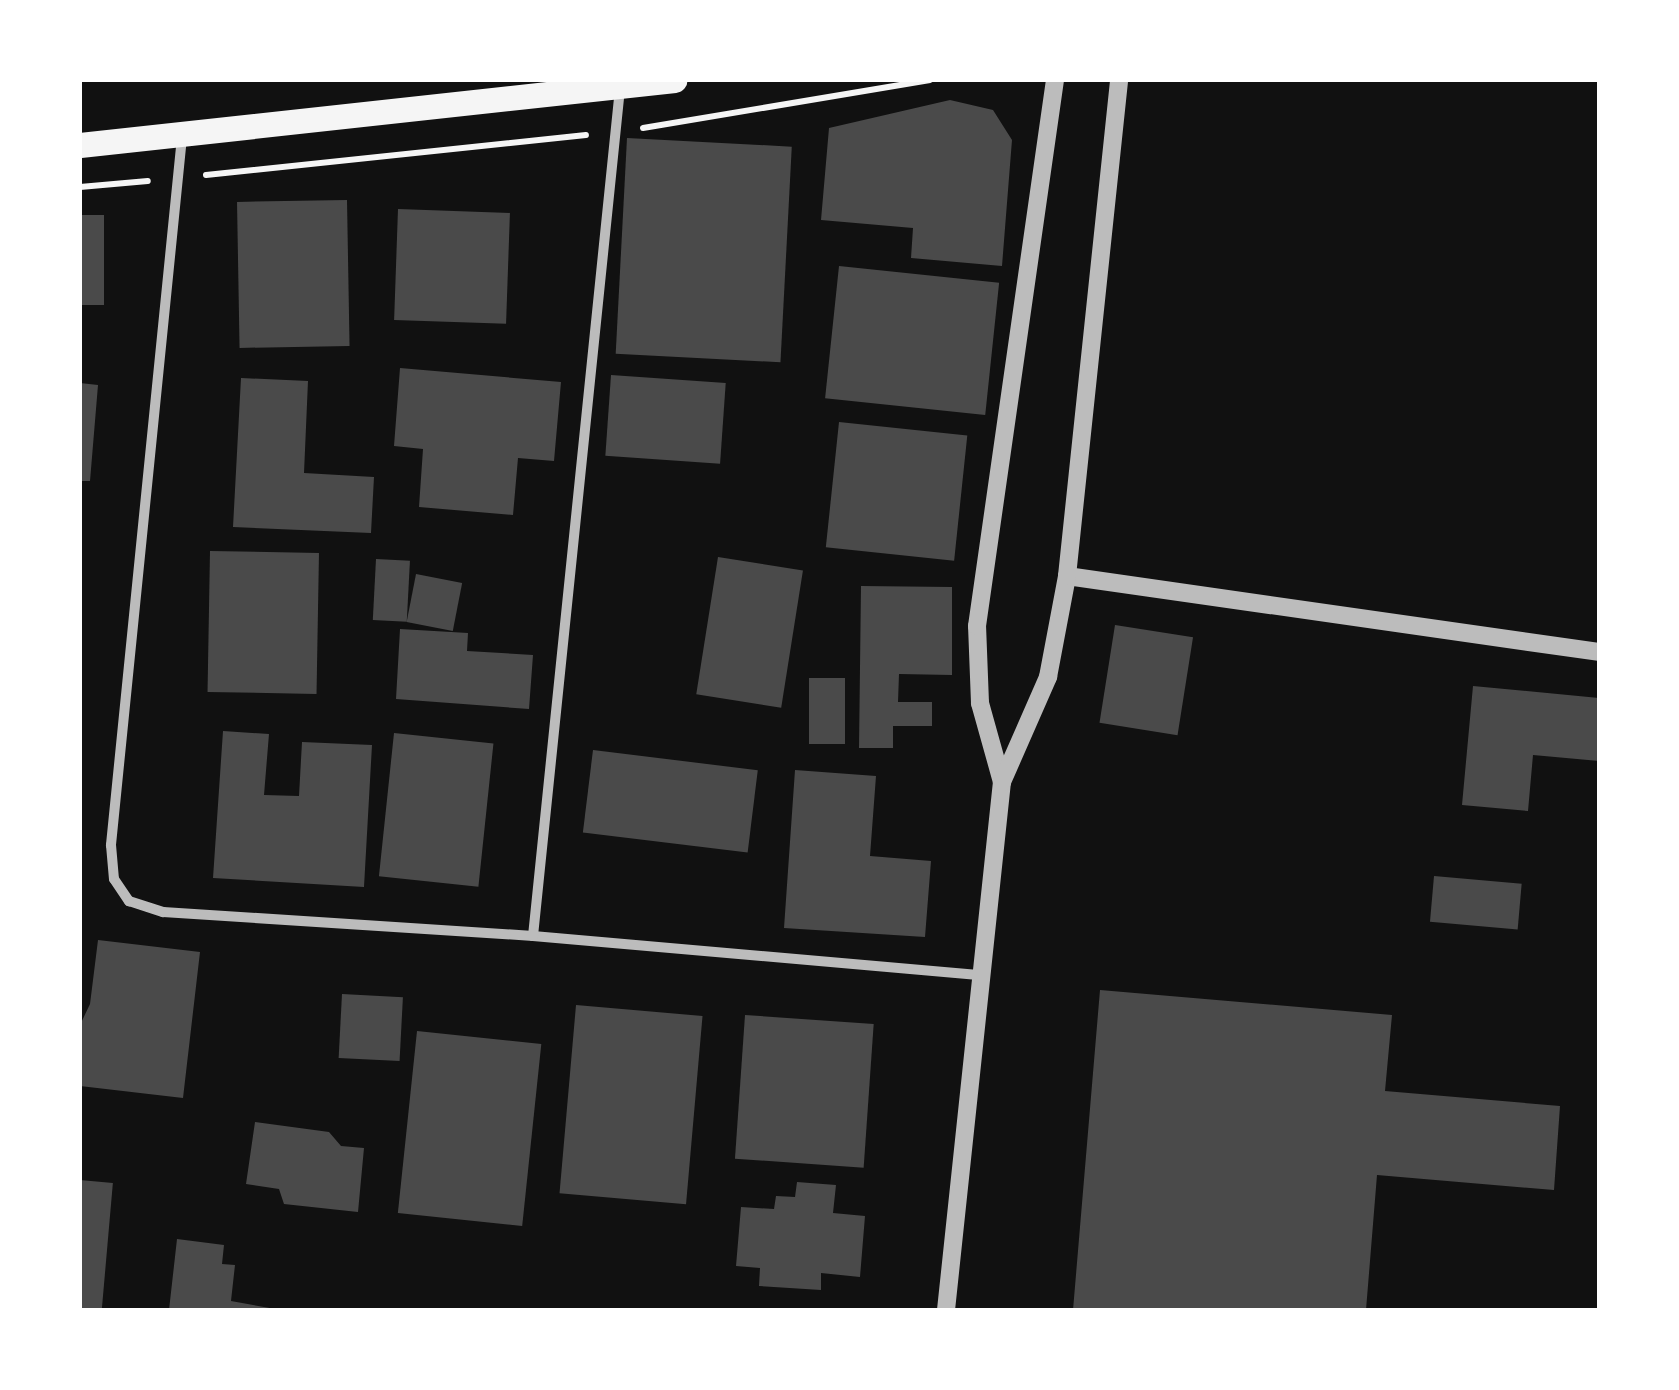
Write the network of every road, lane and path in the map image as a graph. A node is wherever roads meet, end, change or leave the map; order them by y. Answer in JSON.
{"nodes":[{"id":1,"x":674,"y":80,"type":"edge"},
{"id":2,"x":930,"y":80,"type":"edge"},
{"id":3,"x":1055,"y":80,"type":"edge"},
{"id":4,"x":1120,"y":80,"type":"edge"},
{"id":5,"x":620,"y":88,"type":"junction"},
{"id":6,"x":616,"y":132,"type":"junction"},
{"id":7,"x":182,"y":137,"type":"junction"},
{"id":8,"x":80,"y":145,"type":"edge"},
{"id":9,"x":178,"y":178,"type":"junction"},
{"id":10,"x":80,"y":186,"type":"edge"},
{"id":11,"x":1066,"y":576,"type":"junction"},
{"id":12,"x":1599,"y":652,"type":"edge"},
{"id":13,"x":1002,"y":782,"type":"junction"},
{"id":14,"x":533,"y":936,"type":"junction"},
{"id":15,"x":978,"y":975,"type":"junction"},
{"id":16,"x":946,"y":1310,"type":"edge"}],
"edges":[{"from":1,"to":5,"type":"main road"},
{"from":2,"to":6,"type":"path"},
{"from":3,"to":13,"type":"street"},
{"from":4,"to":11,"type":"street"},
{"from":5,"to":6,"type":"street"},
{"from":5,"to":7,"type":"main road"},
{"from":6,"to":9,"type":"path"},
{"from":6,"to":14,"type":"street"},
{"from":7,"to":8,"type":"main road"},
{"from":7,"to":9,"type":"street"},
{"from":9,"to":10,"type":"path"},
{"from":9,"to":14,"type":"street"},
{"from":11,"to":12,"type":"street"},
{"from":11,"to":13,"type":"street"},
{"from":13,"to":15,"type":"street"},
{"from":14,"to":15,"type":"street"},
{"from":15,"to":16,"type":"street"}]}
